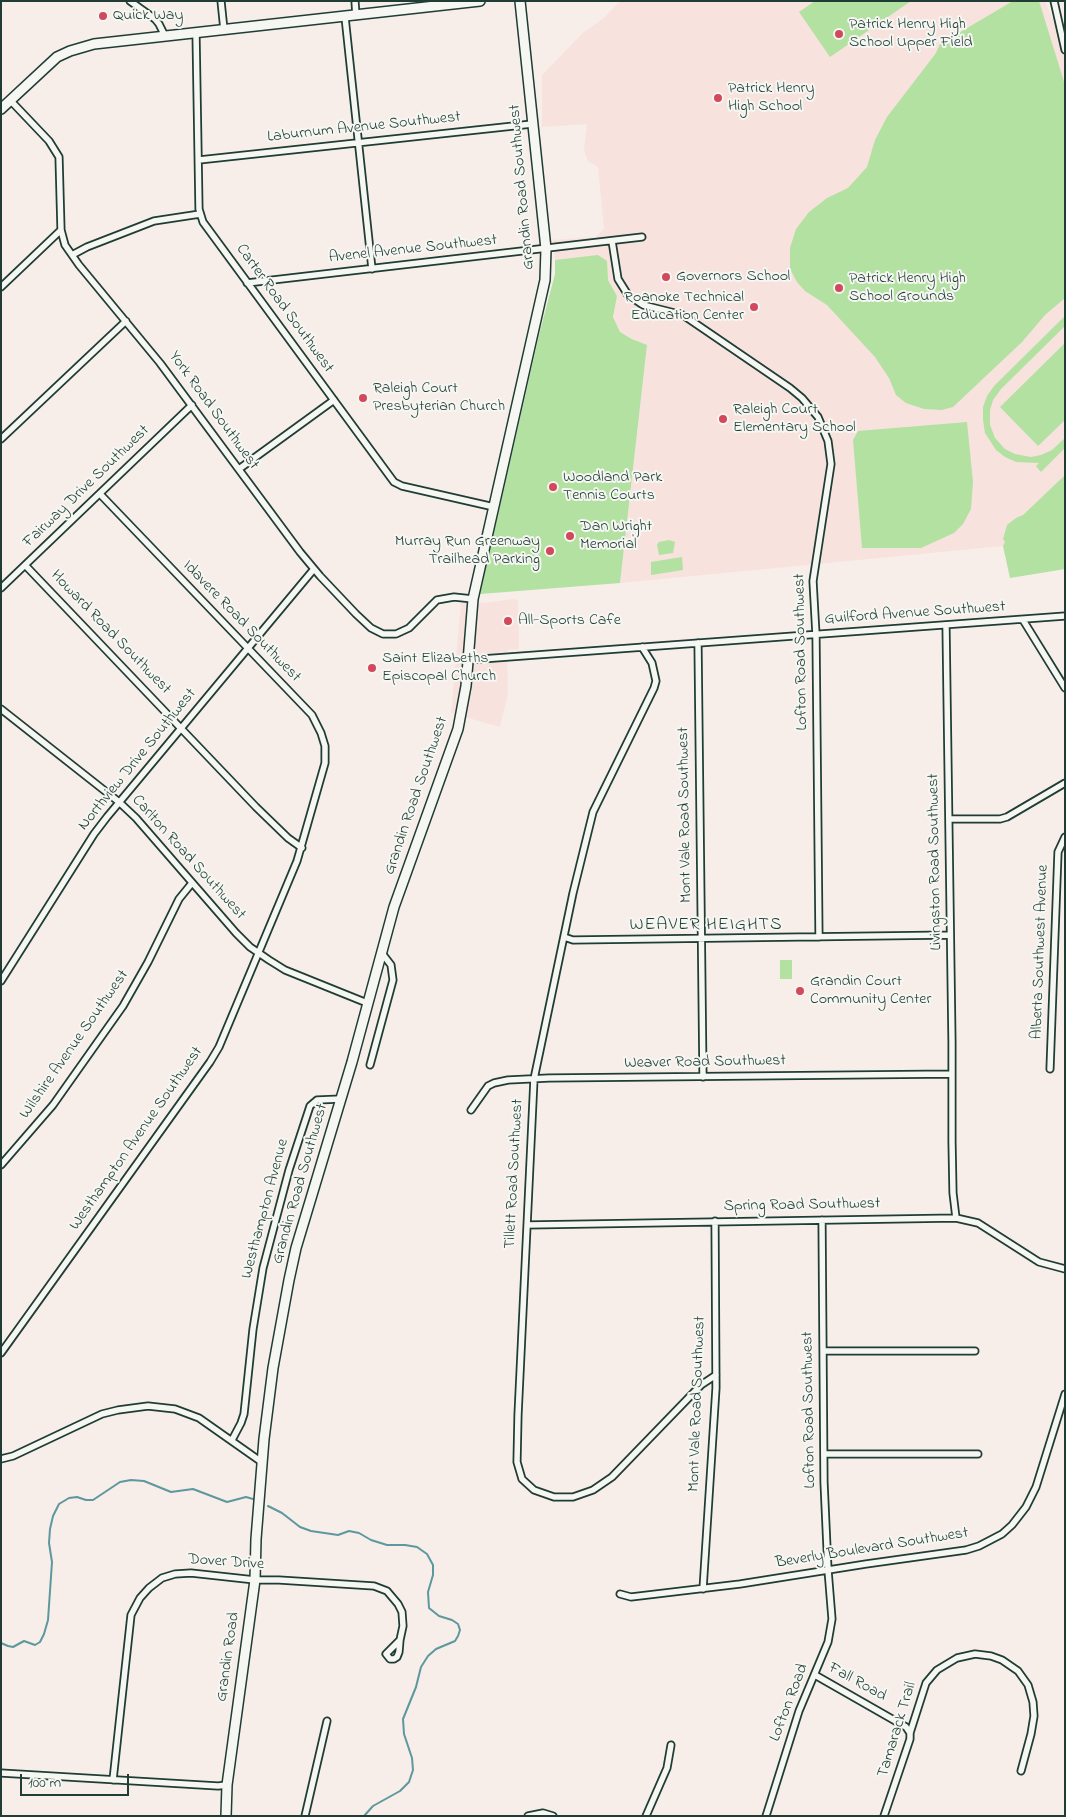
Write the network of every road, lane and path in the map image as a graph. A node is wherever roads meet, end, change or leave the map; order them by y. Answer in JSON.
{"nodes":[{"id":1,"x":130,"y":1,"type":"edge"},
{"id":2,"x":221,"y":1,"type":"edge"},
{"id":3,"x":355,"y":1,"type":"edge"},
{"id":4,"x":480,"y":1,"type":"edge"},
{"id":5,"x":520,"y":1,"type":"edge"},
{"id":6,"x":1054,"y":1,"type":"edge"},
{"id":7,"x":356,"y":16,"type":"junction"},
{"id":8,"x":345,"y":17,"type":"junction"},
{"id":9,"x":224,"y":30,"type":"junction"},
{"id":10,"x":196,"y":33,"type":"junction"},
{"id":11,"x":165,"y":36,"type":"junction"},
{"id":12,"x":1064,"y":41,"type":"edge"},
{"id":13,"x":1065,"y":50,"type":"edge"},
{"id":14,"x":10,"y":100,"type":"junction"},
{"id":15,"x":1,"y":109,"type":"edge"},
{"id":16,"x":532,"y":124,"type":"junction"},
{"id":17,"x":359,"y":143,"type":"junction"},
{"id":18,"x":199,"y":160,"type":"junction"},
{"id":19,"x":200,"y":214,"type":"junction"},
{"id":20,"x":61,"y":230,"type":"junction"},
{"id":21,"x":642,"y":237,"type":"dead end"},
{"id":22,"x":612,"y":241,"type":"junction"},
{"id":23,"x":546,"y":249,"type":"junction"},
{"id":24,"x":72,"y":255,"type":"junction"},
{"id":25,"x":372,"y":269,"type":"junction"},
{"id":26,"x":247,"y":283,"type":"junction"},
{"id":27,"x":1,"y":287,"type":"edge"},
{"id":28,"x":126,"y":320,"type":"junction"},
{"id":29,"x":334,"y":400,"type":"junction"},
{"id":30,"x":192,"y":405,"type":"junction"},
{"id":31,"x":1,"y":440,"type":"edge"},
{"id":32,"x":239,"y":469,"type":"junction"},
{"id":33,"x":100,"y":494,"type":"junction"},
{"id":34,"x":494,"y":507,"type":"junction"},
{"id":35,"x":25,"y":565,"type":"junction"},
{"id":36,"x":314,"y":569,"type":"junction"},
{"id":37,"x":1,"y":588,"type":"edge"},
{"id":38,"x":473,"y":599,"type":"junction"},
{"id":39,"x":1065,"y":616,"type":"edge"},
{"id":40,"x":1023,"y":620,"type":"junction"},
{"id":41,"x":946,"y":625,"type":"junction"},
{"id":42,"x":816,"y":635,"type":"junction"},
{"id":43,"x":698,"y":643,"type":"junction"},
{"id":44,"x":642,"y":647,"type":"junction"},
{"id":45,"x":248,"y":648,"type":"junction"},
{"id":46,"x":468,"y":660,"type":"junction"},
{"id":47,"x":1065,"y":688,"type":"edge"},
{"id":48,"x":1,"y":709,"type":"edge"},
{"id":49,"x":181,"y":728,"type":"junction"},
{"id":50,"x":1065,"y":783,"type":"edge"},
{"id":51,"x":320,"y":785,"type":"joint"},
{"id":52,"x":119,"y":802,"type":"junction"},
{"id":53,"x":949,"y":819,"type":"junction"},
{"id":54,"x":1065,"y":837,"type":"edge"},
{"id":55,"x":302,"y":848,"type":"junction"},
{"id":56,"x":192,"y":883,"type":"junction"},
{"id":57,"x":950,"y":935,"type":"junction"},
{"id":58,"x":564,"y":937,"type":"junction"},
{"id":59,"x":819,"y":937,"type":"junction"},
{"id":60,"x":701,"y":938,"type":"junction"},
{"id":61,"x":381,"y":952,"type":"junction"},
{"id":62,"x":259,"y":953,"type":"junction"},
{"id":63,"x":1,"y":981,"type":"edge"},
{"id":64,"x":367,"y":1004,"type":"junction"},
{"id":65,"x":370,"y":1065,"type":"dead end"},
{"id":66,"x":1050,"y":1069,"type":"dead end"},
{"id":67,"x":952,"y":1074,"type":"junction"},
{"id":68,"x":704,"y":1077,"type":"junction"},
{"id":69,"x":534,"y":1079,"type":"junction"},
{"id":70,"x":341,"y":1099,"type":"junction"},
{"id":71,"x":471,"y":1110,"type":"dead end"},
{"id":72,"x":1,"y":1165,"type":"edge"},
{"id":73,"x":956,"y":1218,"type":"junction"},
{"id":74,"x":822,"y":1220,"type":"junction"},
{"id":75,"x":715,"y":1221,"type":"junction"},
{"id":76,"x":527,"y":1225,"type":"junction"},
{"id":77,"x":1065,"y":1269,"type":"edge"},
{"id":78,"x":824,"y":1351,"type":"junction"},
{"id":79,"x":975,"y":1351,"type":"dead end"},
{"id":80,"x":1,"y":1353,"type":"edge"},
{"id":81,"x":716,"y":1375,"type":"junction"},
{"id":82,"x":1065,"y":1394,"type":"edge"},
{"id":83,"x":232,"y":1440,"type":"junction"},
{"id":84,"x":824,"y":1454,"type":"junction"},
{"id":85,"x":978,"y":1454,"type":"dead end"},
{"id":86,"x":1,"y":1459,"type":"edge"},
{"id":87,"x":263,"y":1463,"type":"junction"},
{"id":88,"x":260,"y":1502,"type":"joint"},
{"id":89,"x":828,"y":1570,"type":"junction"},
{"id":90,"x":255,"y":1580,"type":"junction"},
{"id":91,"x":703,"y":1588,"type":"junction"},
{"id":92,"x":620,"y":1594,"type":"dead end"},
{"id":93,"x":830,"y":1600,"type":"joint"},
{"id":94,"x":400,"y":1640,"type":"dead end"},
{"id":95,"x":815,"y":1675,"type":"junction"},
{"id":96,"x":327,"y":1721,"type":"dead end"},
{"id":97,"x":910,"y":1733,"type":"junction"},
{"id":98,"x":671,"y":1745,"type":"dead end"},
{"id":99,"x":1021,"y":1771,"type":"dead end"},
{"id":100,"x":1,"y":1773,"type":"edge"},
{"id":101,"x":113,"y":1780,"type":"junction"},
{"id":102,"x":227,"y":1785,"type":"junction"},
{"id":103,"x":226,"y":1816,"type":"edge"},
{"id":104,"x":305,"y":1816,"type":"edge"},
{"id":105,"x":528,"y":1816,"type":"edge"},
{"id":106,"x":554,"y":1816,"type":"edge"},
{"id":107,"x":646,"y":1816,"type":"edge"},
{"id":108,"x":766,"y":1816,"type":"edge"},
{"id":109,"x":884,"y":1816,"type":"edge"}],
"edges":[{"from":1,"to":11,"type":"street"},
{"from":2,"to":9,"type":"street"},
{"from":3,"to":7,"type":"street"},
{"from":4,"to":7,"type":"street"},
{"from":5,"to":16,"type":"street","name":"Grandin Road Southwest"},
{"from":6,"to":12,"type":"street"},
{"from":7,"to":8,"type":"street"},
{"from":8,"to":9,"type":"street"},
{"from":8,"to":17,"type":"street"},
{"from":9,"to":10,"type":"street"},
{"from":10,"to":11,"type":"street"},
{"from":10,"to":18,"type":"street","name":"Carter Road Southwest"},
{"from":11,"to":14,"type":"street"},
{"from":12,"to":13,"type":"street"},
{"from":14,"to":15,"type":"street"},
{"from":14,"to":20,"type":"street","name":"York Road Southwest"},
{"from":16,"to":17,"type":"street","name":"Laburnum Avenue Southwest"},
{"from":16,"to":23,"type":"street","name":"Grandin Road Southwest"},
{"from":17,"to":18,"type":"street","name":"Laburnum Avenue Southwest"},
{"from":17,"to":25,"type":"street"},
{"from":18,"to":19,"type":"street","name":"Carter Road Southwest"},
{"from":19,"to":24,"type":"street"},
{"from":19,"to":26,"type":"street","name":"Carter Road Southwest"},
{"from":20,"to":24,"type":"street","name":"York Road Southwest"},
{"from":20,"to":27,"type":"street"},
{"from":21,"to":22,"type":"street","name":"Avenel Avenue Southwest"},
{"from":22,"to":23,"type":"street","name":"Avenel Avenue Southwest"},
{"from":22,"to":42,"type":"street","name":"Lofton Road Southwest"},
{"from":23,"to":25,"type":"street","name":"Avenel Avenue Southwest"},
{"from":23,"to":34,"type":"street","name":"Grandin Road Southwest"},
{"from":24,"to":28,"type":"street","name":"York Road Southwest"},
{"from":25,"to":26,"type":"street","name":"Avenel Avenue Southwest"},
{"from":26,"to":29,"type":"street","name":"Carter Road Southwest"},
{"from":28,"to":30,"type":"street","name":"York Road Southwest"},
{"from":28,"to":31,"type":"street"},
{"from":29,"to":32,"type":"street"},
{"from":29,"to":34,"type":"street","name":"Carter Road Southwest"},
{"from":30,"to":32,"type":"street","name":"York Road Southwest"},
{"from":30,"to":33,"type":"street","name":"Fairway Drive Southwest"},
{"from":32,"to":36,"type":"street","name":"York Road Southwest"},
{"from":33,"to":35,"type":"street","name":"Fairway Drive Southwest"},
{"from":33,"to":45,"type":"street","name":"Idavere Road Southwest"},
{"from":34,"to":38,"type":"street","name":"Grandin Road Southwest"},
{"from":35,"to":37,"type":"street","name":"Fairway Drive Southwest"},
{"from":35,"to":49,"type":"street","name":"Howard Road Southwest"},
{"from":36,"to":38,"type":"street","name":"York Road Southwest"},
{"from":36,"to":45,"type":"street","name":"Northview Drive Southwest"},
{"from":38,"to":46,"type":"street","name":"Grandin Road Southwest"},
{"from":39,"to":40,"type":"street","name":"Guilford Avenue Southwest"},
{"from":40,"to":41,"type":"street","name":"Guilford Avenue Southwest"},
{"from":40,"to":47,"type":"street"},
{"from":41,"to":42,"type":"street","name":"Guilford Avenue Southwest"},
{"from":41,"to":53,"type":"street","name":"Livingston Road Southwest"},
{"from":42,"to":43,"type":"street","name":"Guilford Avenue Southwest"},
{"from":42,"to":59,"type":"street","name":"Lofton Road Southwest"},
{"from":43,"to":44,"type":"street","name":"Guilford Avenue Southwest"},
{"from":43,"to":60,"type":"street","name":"Mont Vale Road Southwest"},
{"from":44,"to":46,"type":"street","name":"Guilford Avenue Southwest"},
{"from":44,"to":58,"type":"street","name":"Tillett Road Southwest"},
{"from":45,"to":49,"type":"street","name":"Northview Drive Southwest"},
{"from":45,"to":51,"type":"street","name":"Idavere Road Southwest"},
{"from":46,"to":61,"type":"street","name":"Grandin Road Southwest"},
{"from":48,"to":52,"type":"street","name":"Carlton Road Southwest"},
{"from":49,"to":52,"type":"street","name":"Northview Drive Southwest"},
{"from":49,"to":55,"type":"street","name":"Howard Road Southwest"},
{"from":50,"to":53,"type":"street"},
{"from":51,"to":55,"type":"street","name":"Westhampton Avenue Southwest"},
{"from":52,"to":56,"type":"street","name":"Carlton Road Southwest"},
{"from":52,"to":63,"type":"street","name":"Northview Drive Southwest"},
{"from":53,"to":57,"type":"street","name":"Livingston Road Southwest"},
{"from":54,"to":66,"type":"street","name":"Alberta Southwest Avenue"},
{"from":55,"to":62,"type":"street","name":"Westhampton Avenue Southwest"},
{"from":56,"to":62,"type":"street","name":"Carlton Road Southwest"},
{"from":56,"to":72,"type":"street","name":"Wilshire Avenue Southwest"},
{"from":57,"to":59,"type":"street"},
{"from":57,"to":67,"type":"street","name":"Livingston Road Southwest"},
{"from":58,"to":60,"type":"street"},
{"from":58,"to":69,"type":"street","name":"Tillett Road Southwest"},
{"from":59,"to":60,"type":"street"},
{"from":60,"to":68,"type":"street","name":"Mont Vale Road Southwest"},
{"from":61,"to":64,"type":"street","name":"Grandin Road Southwest"},
{"from":61,"to":65,"type":"street"},
{"from":62,"to":64,"type":"street","name":"Carlton Road Southwest"},
{"from":62,"to":80,"type":"street","name":"Westhampton Avenue Southwest"},
{"from":64,"to":70,"type":"street","name":"Grandin Road Southwest"},
{"from":67,"to":68,"type":"street","name":"Weaver Road Southwest"},
{"from":67,"to":73,"type":"street","name":"Livingston Road Southwest"},
{"from":68,"to":69,"type":"street","name":"Weaver Road Southwest"},
{"from":69,"to":71,"type":"street","name":"Weaver Road Southwest"},
{"from":69,"to":76,"type":"street","name":"Tillett Road Southwest"},
{"from":70,"to":83,"type":"street","name":"Westhampton Avenue"},
{"from":70,"to":87,"type":"street","name":"Grandin Road Southwest"},
{"from":73,"to":74,"type":"street","name":"Spring Road Southwest"},
{"from":73,"to":77,"type":"street","name":"Spring Road Southwest"},
{"from":74,"to":75,"type":"street","name":"Spring Road Southwest"},
{"from":74,"to":78,"type":"street","name":"Lofton Road Southwest"},
{"from":75,"to":76,"type":"street","name":"Spring Road Southwest"},
{"from":75,"to":81,"type":"street","name":"Mont Vale Road Southwest"},
{"from":76,"to":81,"type":"street","name":"Tillett Road Southwest"},
{"from":78,"to":79,"type":"street"},
{"from":78,"to":84,"type":"street","name":"Lofton Road Southwest"},
{"from":81,"to":91,"type":"street","name":"Mont Vale Road Southwest"},
{"from":82,"to":89,"type":"street","name":"Beverly Boulevard Southwest"},
{"from":83,"to":86,"type":"street"},
{"from":83,"to":87,"type":"street"},
{"from":84,"to":85,"type":"street"},
{"from":84,"to":89,"type":"street","name":"Lofton Road Southwest"},
{"from":87,"to":88,"type":"street","name":"Grandin Road Southwest"},
{"from":88,"to":90,"type":"street","name":"Grandin Road"},
{"from":89,"to":91,"type":"street","name":"Beverly Boulevard Southwest"},
{"from":89,"to":93,"type":"street","name":"Lofton Road Southwest"},
{"from":90,"to":94,"type":"street","name":"Dover Drive"},
{"from":90,"to":101,"type":"street","name":"Dover Drive"},
{"from":90,"to":102,"type":"street","name":"Grandin Road"},
{"from":91,"to":92,"type":"street","name":"Beverly Boulevard Southwest"},
{"from":93,"to":95,"type":"street","name":"Lofton Road"},
{"from":95,"to":97,"type":"street","name":"Fall Road"},
{"from":95,"to":108,"type":"street","name":"Lofton Road"},
{"from":96,"to":104,"type":"street"},
{"from":97,"to":99,"type":"street","name":"Tamarack Trail"},
{"from":97,"to":109,"type":"street","name":"Tamarack Trail"},
{"from":98,"to":107,"type":"street"},
{"from":100,"to":101,"type":"street"},
{"from":101,"to":102,"type":"street"},
{"from":102,"to":103,"type":"street","name":"Grandin Road"},
{"from":105,"to":106,"type":"street"}]}
